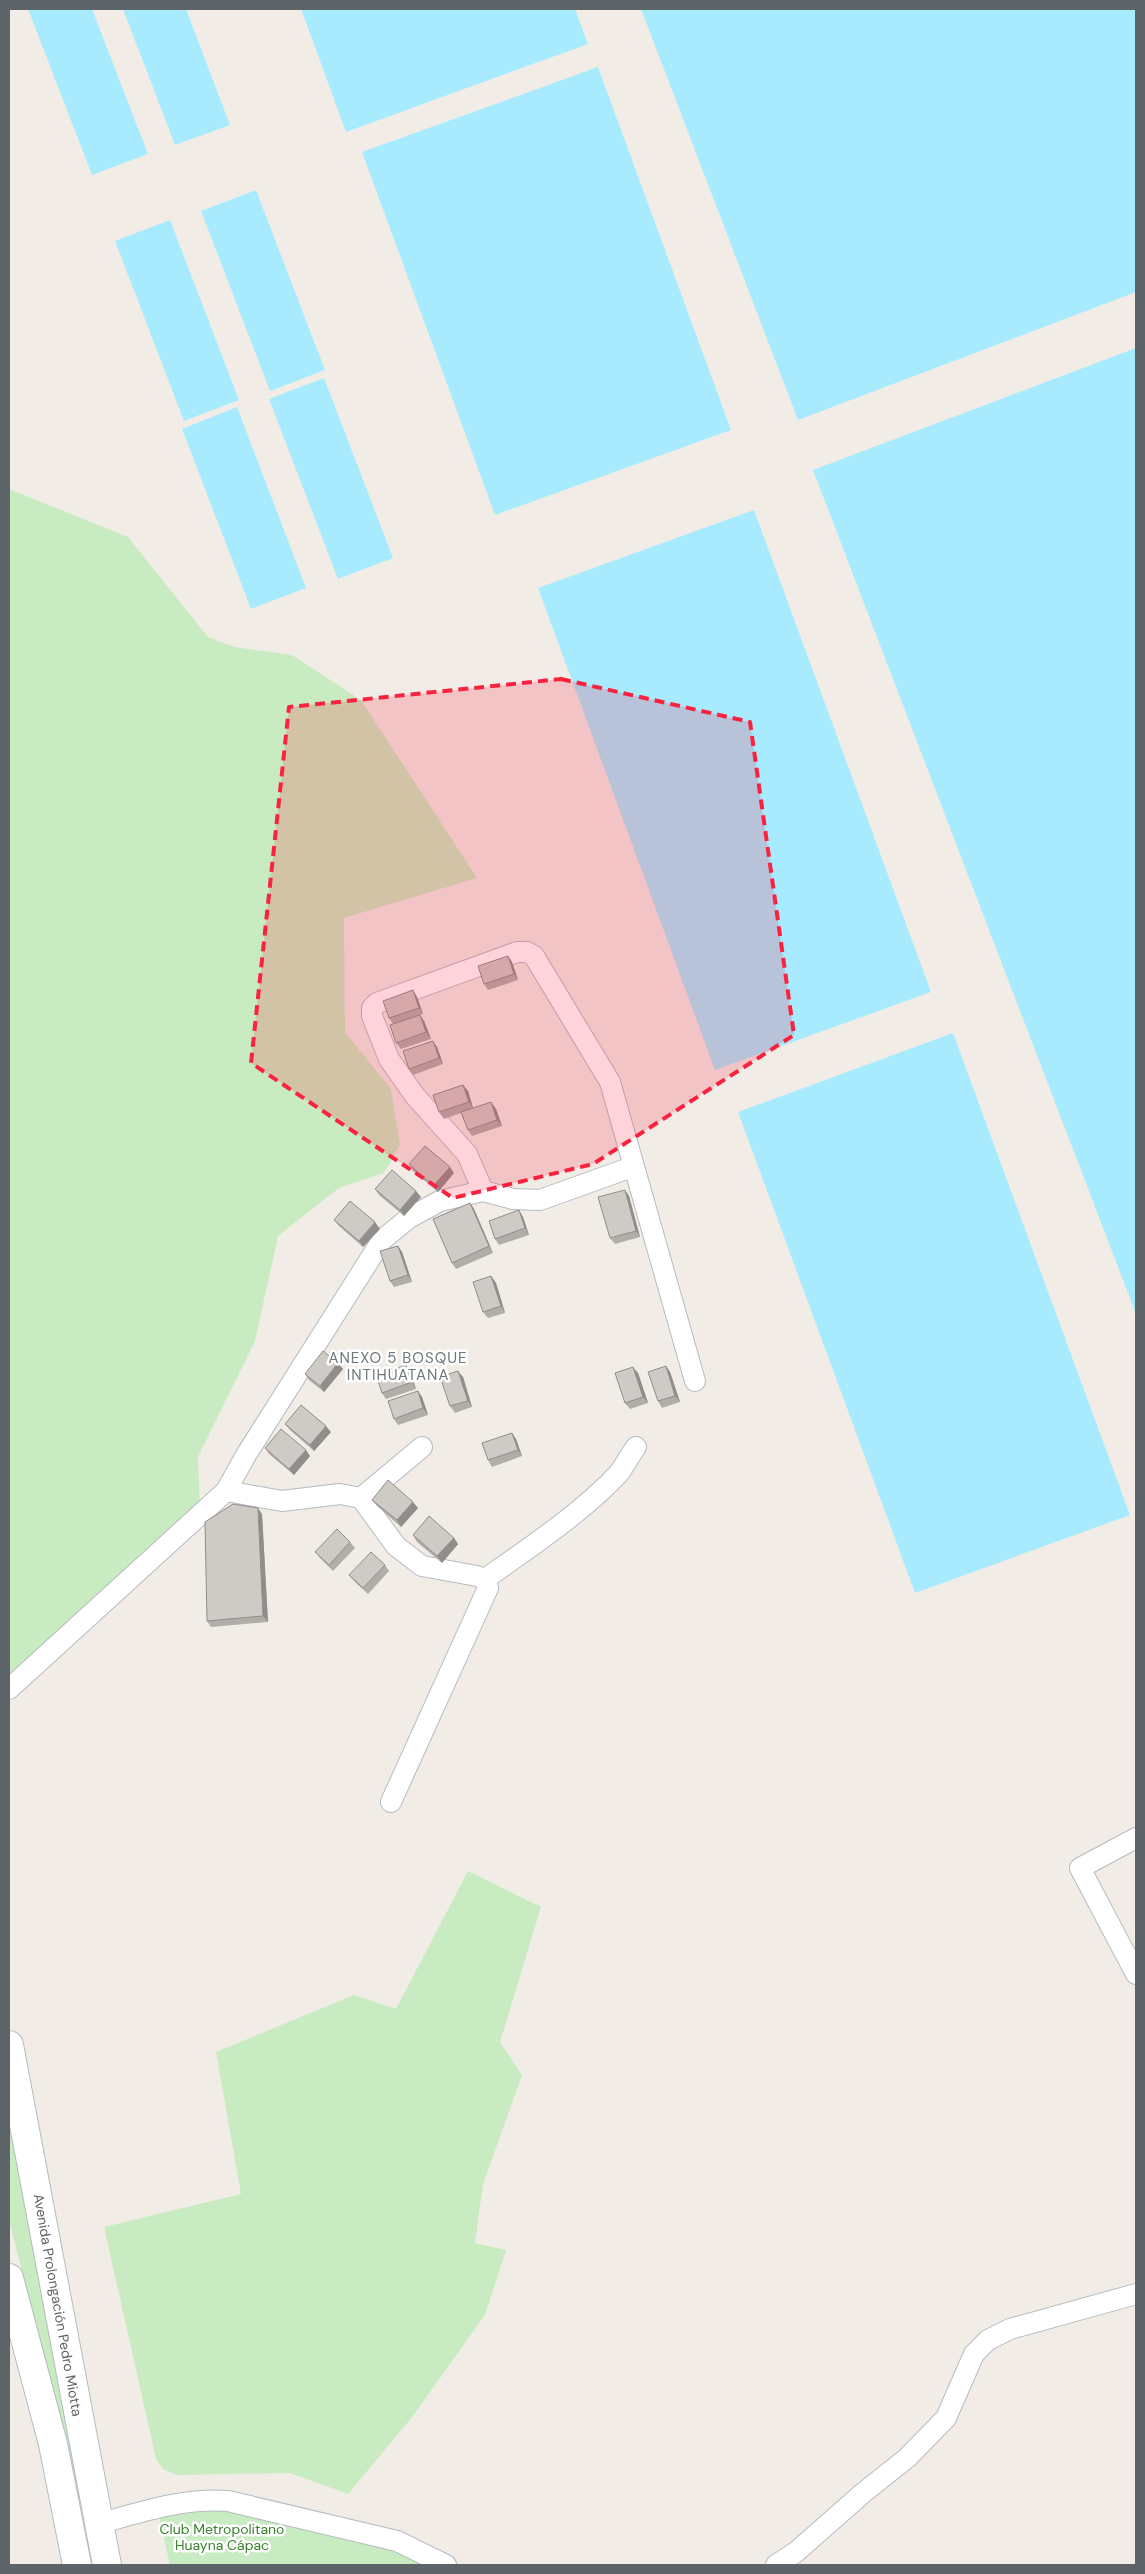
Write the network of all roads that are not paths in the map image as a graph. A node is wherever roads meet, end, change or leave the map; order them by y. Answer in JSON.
{"nodes":[{"id":1,"x":632,"y":1167,"type":"junction"},
{"id":2,"x":483,"y":1191,"type":"junction"},
{"id":3,"x":695,"y":1381,"type":"dead end"},
{"id":4,"x":422,"y":1447,"type":"dead end"},
{"id":5,"x":636,"y":1447,"type":"dead end"},
{"id":6,"x":226,"y":1491,"type":"junction"},
{"id":7,"x":360,"y":1498,"type":"junction"},
{"id":8,"x":485,"y":1580,"type":"junction"},
{"id":9,"x":9,"y":1689,"type":"edge"},
{"id":10,"x":391,"y":1802,"type":"dead end"},
{"id":11,"x":1136,"y":1838,"type":"edge"},
{"id":12,"x":1135,"y":1969,"type":"edge"},
{"id":13,"x":9,"y":2045,"type":"edge"},
{"id":14,"x":9,"y":2278,"type":"edge"},
{"id":15,"x":1136,"y":2294,"type":"edge"},
{"id":16,"x":98,"y":2524,"type":"junction"},
{"id":17,"x":77,"y":2565,"type":"edge"},
{"id":18,"x":107,"y":2565,"type":"edge"},
{"id":19,"x":446,"y":2565,"type":"edge"},
{"id":20,"x":776,"y":2565,"type":"edge"}],
"edges":[{"from":1,"to":2,"type":"street"},
{"from":1,"to":2,"type":"street"},
{"from":1,"to":3,"type":"street"},
{"from":2,"to":6,"type":"street"},
{"from":4,"to":7,"type":"street"},
{"from":5,"to":8,"type":"street"},
{"from":6,"to":7,"type":"street"},
{"from":6,"to":9,"type":"street"},
{"from":7,"to":8,"type":"street"},
{"from":8,"to":10,"type":"street"},
{"from":11,"to":12,"type":"street"},
{"from":13,"to":16,"type":"main road","name":"Avenida Prolongación Pedro Miotta"},
{"from":14,"to":17,"type":"main road"},
{"from":15,"to":20,"type":"street"},
{"from":16,"to":18,"type":"main road","name":"Avenida Prolongación Pedro Miotta"},
{"from":16,"to":19,"type":"street"}]}
